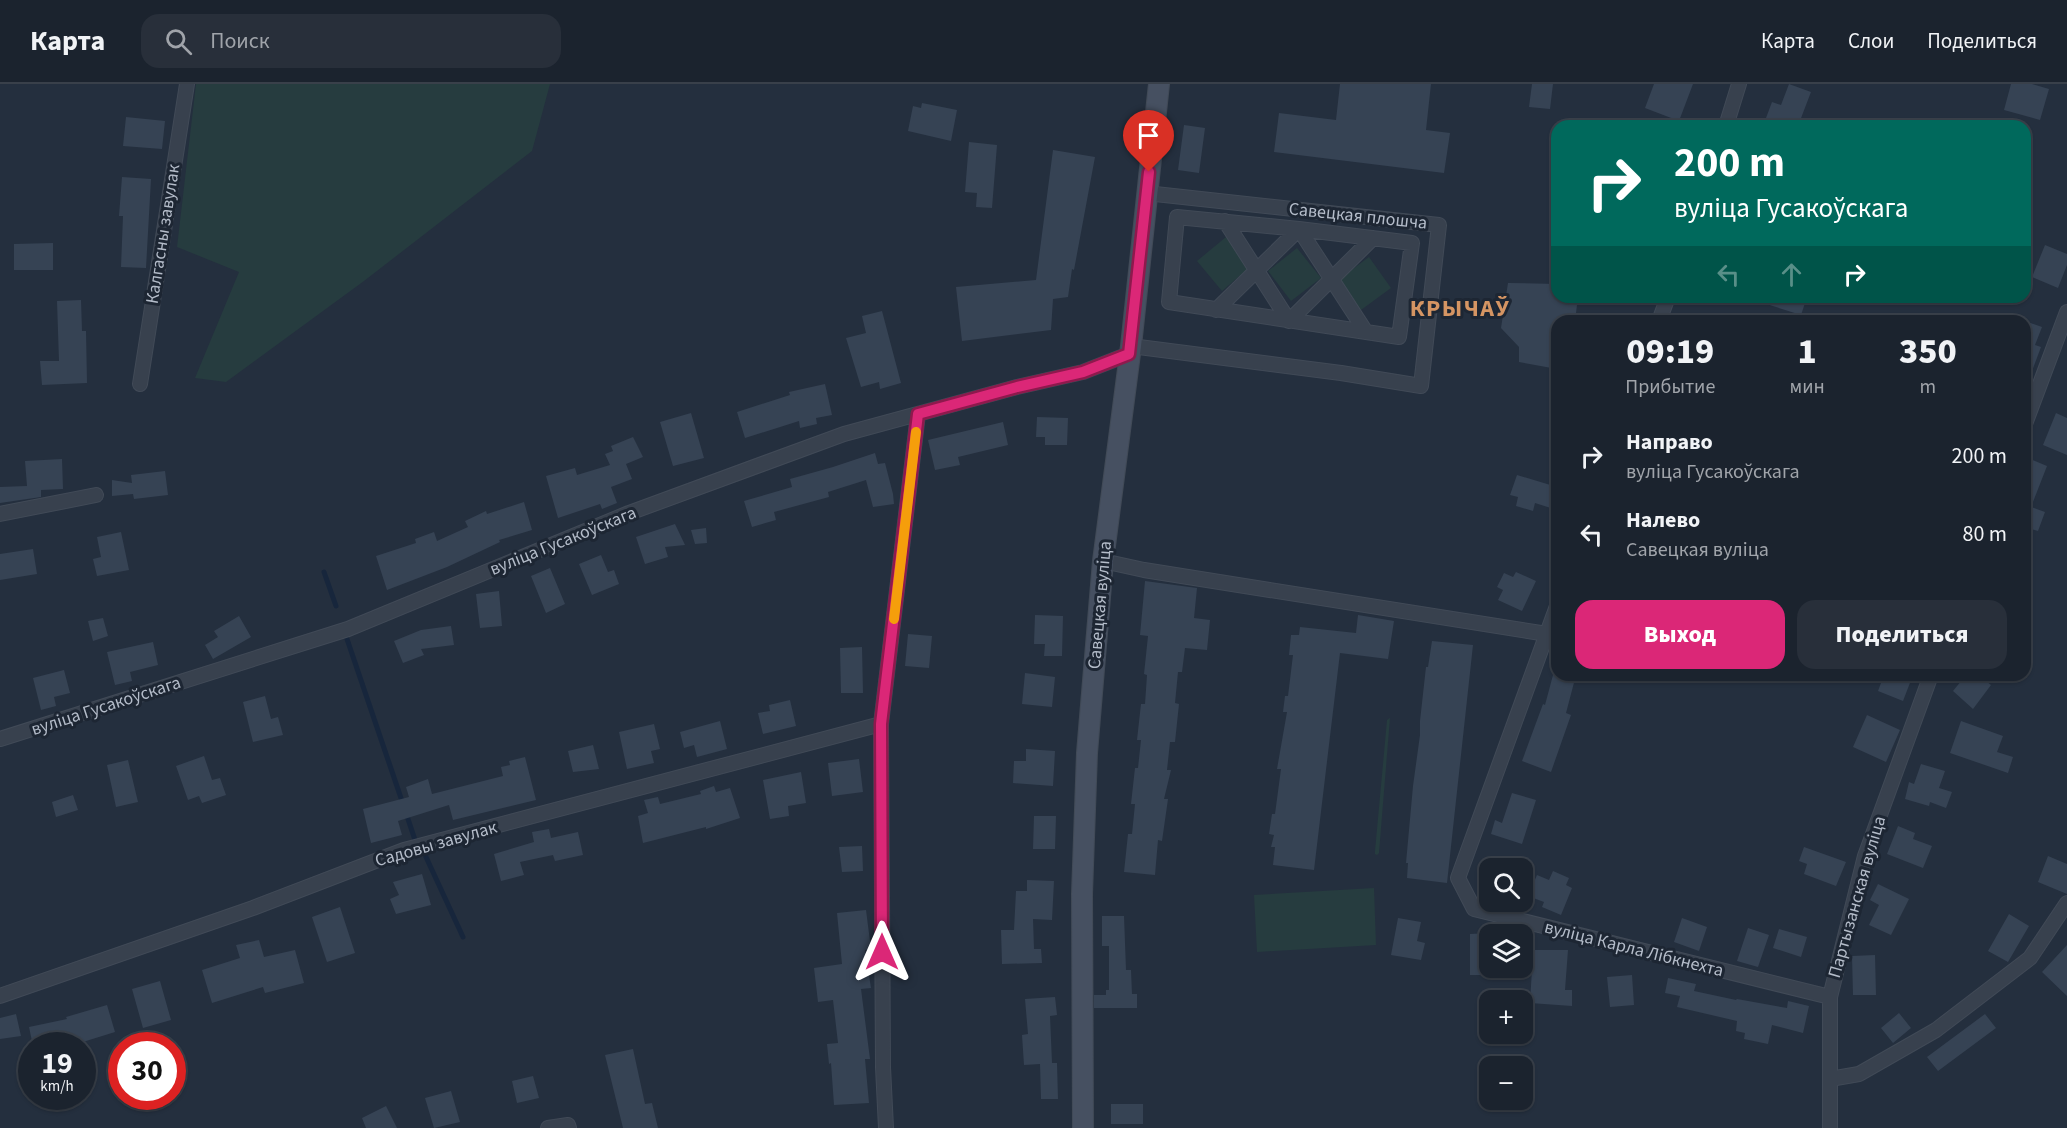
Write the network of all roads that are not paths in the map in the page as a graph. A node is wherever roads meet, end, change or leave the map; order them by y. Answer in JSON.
{"nodes":[{"id":1,"x":187,"y":84,"type":"edge"},
{"id":2,"x":1159,"y":84,"type":"edge"},
{"id":3,"x":1739,"y":84,"type":"edge"},
{"id":4,"x":1728,"y":120,"type":"edge"},
{"id":5,"x":1146,"y":193,"type":"junction"},
{"id":6,"x":1225,"y":221,"type":"junction"},
{"id":7,"x":1299,"y":229,"type":"junction"},
{"id":8,"x":1373,"y":238,"type":"junction"},
{"id":9,"x":1256,"y":270,"type":"junction"},
{"id":10,"x":1331,"y":279,"type":"junction"},
{"id":11,"x":1216,"y":310,"type":"junction"},
{"id":12,"x":2067,"y":312,"type":"edge"},
{"id":13,"x":1289,"y":321,"type":"junction"},
{"id":14,"x":1366,"y":332,"type":"junction"},
{"id":15,"x":1130,"y":350,"type":"junction"},
{"id":16,"x":140,"y":384,"type":"dead end"},
{"id":17,"x":2031,"y":408,"type":"edge"},
{"id":18,"x":918,"y":414,"type":"junction"},
{"id":19,"x":96,"y":495,"type":"dead end"},
{"id":20,"x":0,"y":514,"type":"edge"},
{"id":21,"x":1103,"y":561,"type":"junction"},
{"id":22,"x":1551,"y":623,"type":"edge"},
{"id":23,"x":1547,"y":634,"type":"junction"},
{"id":24,"x":1929,"y":681,"type":"edge"},
{"id":25,"x":881,"y":724,"type":"junction"},
{"id":26,"x":0,"y":739,"type":"edge"},
{"id":27,"x":2067,"y":903,"type":"edge"},
{"id":28,"x":0,"y":996,"type":"edge"},
{"id":29,"x":1830,"y":997,"type":"junction"},
{"id":30,"x":1830,"y":1079,"type":"junction"},
{"id":31,"x":548,"y":1128,"type":"edge"},
{"id":32,"x":568,"y":1128,"type":"edge"},
{"id":33,"x":885,"y":1128,"type":"edge"},
{"id":34,"x":1083,"y":1128,"type":"edge"},
{"id":35,"x":1830,"y":1128,"type":"edge"}],
"edges":[{"from":1,"to":16,"type":"street","name":"Калгасны завулак"},
{"from":2,"to":5,"type":"street","name":"Савецкая вуліца"},
{"from":3,"to":4,"type":"street"},
{"from":5,"to":15,"type":"street","name":"Савецкая вуліца"},
{"from":5,"to":15,"type":"street","name":"Савецкая плошча"},
{"from":6,"to":7,"type":"street"},
{"from":6,"to":9,"type":"street"},
{"from":6,"to":11,"type":"street"},
{"from":7,"to":8,"type":"street"},
{"from":7,"to":9,"type":"street"},
{"from":7,"to":10,"type":"street"},
{"from":8,"to":10,"type":"street"},
{"from":8,"to":14,"type":"street"},
{"from":9,"to":11,"type":"street"},
{"from":9,"to":13,"type":"street"},
{"from":10,"to":13,"type":"street"},
{"from":10,"to":14,"type":"street"},
{"from":11,"to":13,"type":"street"},
{"from":12,"to":17,"type":"street"},
{"from":13,"to":14,"type":"street"},
{"from":15,"to":18,"type":"street","name":"вуліца Гусакоўскага"},
{"from":15,"to":21,"type":"street","name":"Савецкая вуліца"},
{"from":18,"to":25,"type":"street"},
{"from":18,"to":26,"type":"street","name":"вуліца Гусакоўскага"},
{"from":19,"to":20,"type":"street"},
{"from":21,"to":23,"type":"street"},
{"from":21,"to":34,"type":"street","name":"Савецкая вуліца"},
{"from":22,"to":23,"type":"street","name":"вуліца Карла Лібкнехта"},
{"from":23,"to":29,"type":"street","name":"вуліца Карла Лібкнехта"},
{"from":24,"to":29,"type":"street","name":"Партызанская вуліца"},
{"from":25,"to":28,"type":"street","name":"Садовы завулак"},
{"from":25,"to":33,"type":"street"},
{"from":27,"to":30,"type":"street"},
{"from":29,"to":30,"type":"street","name":"Партызанская вуліца"},
{"from":30,"to":35,"type":"street","name":"Партызанская вуліца"},
{"from":31,"to":32,"type":"street"}]}
